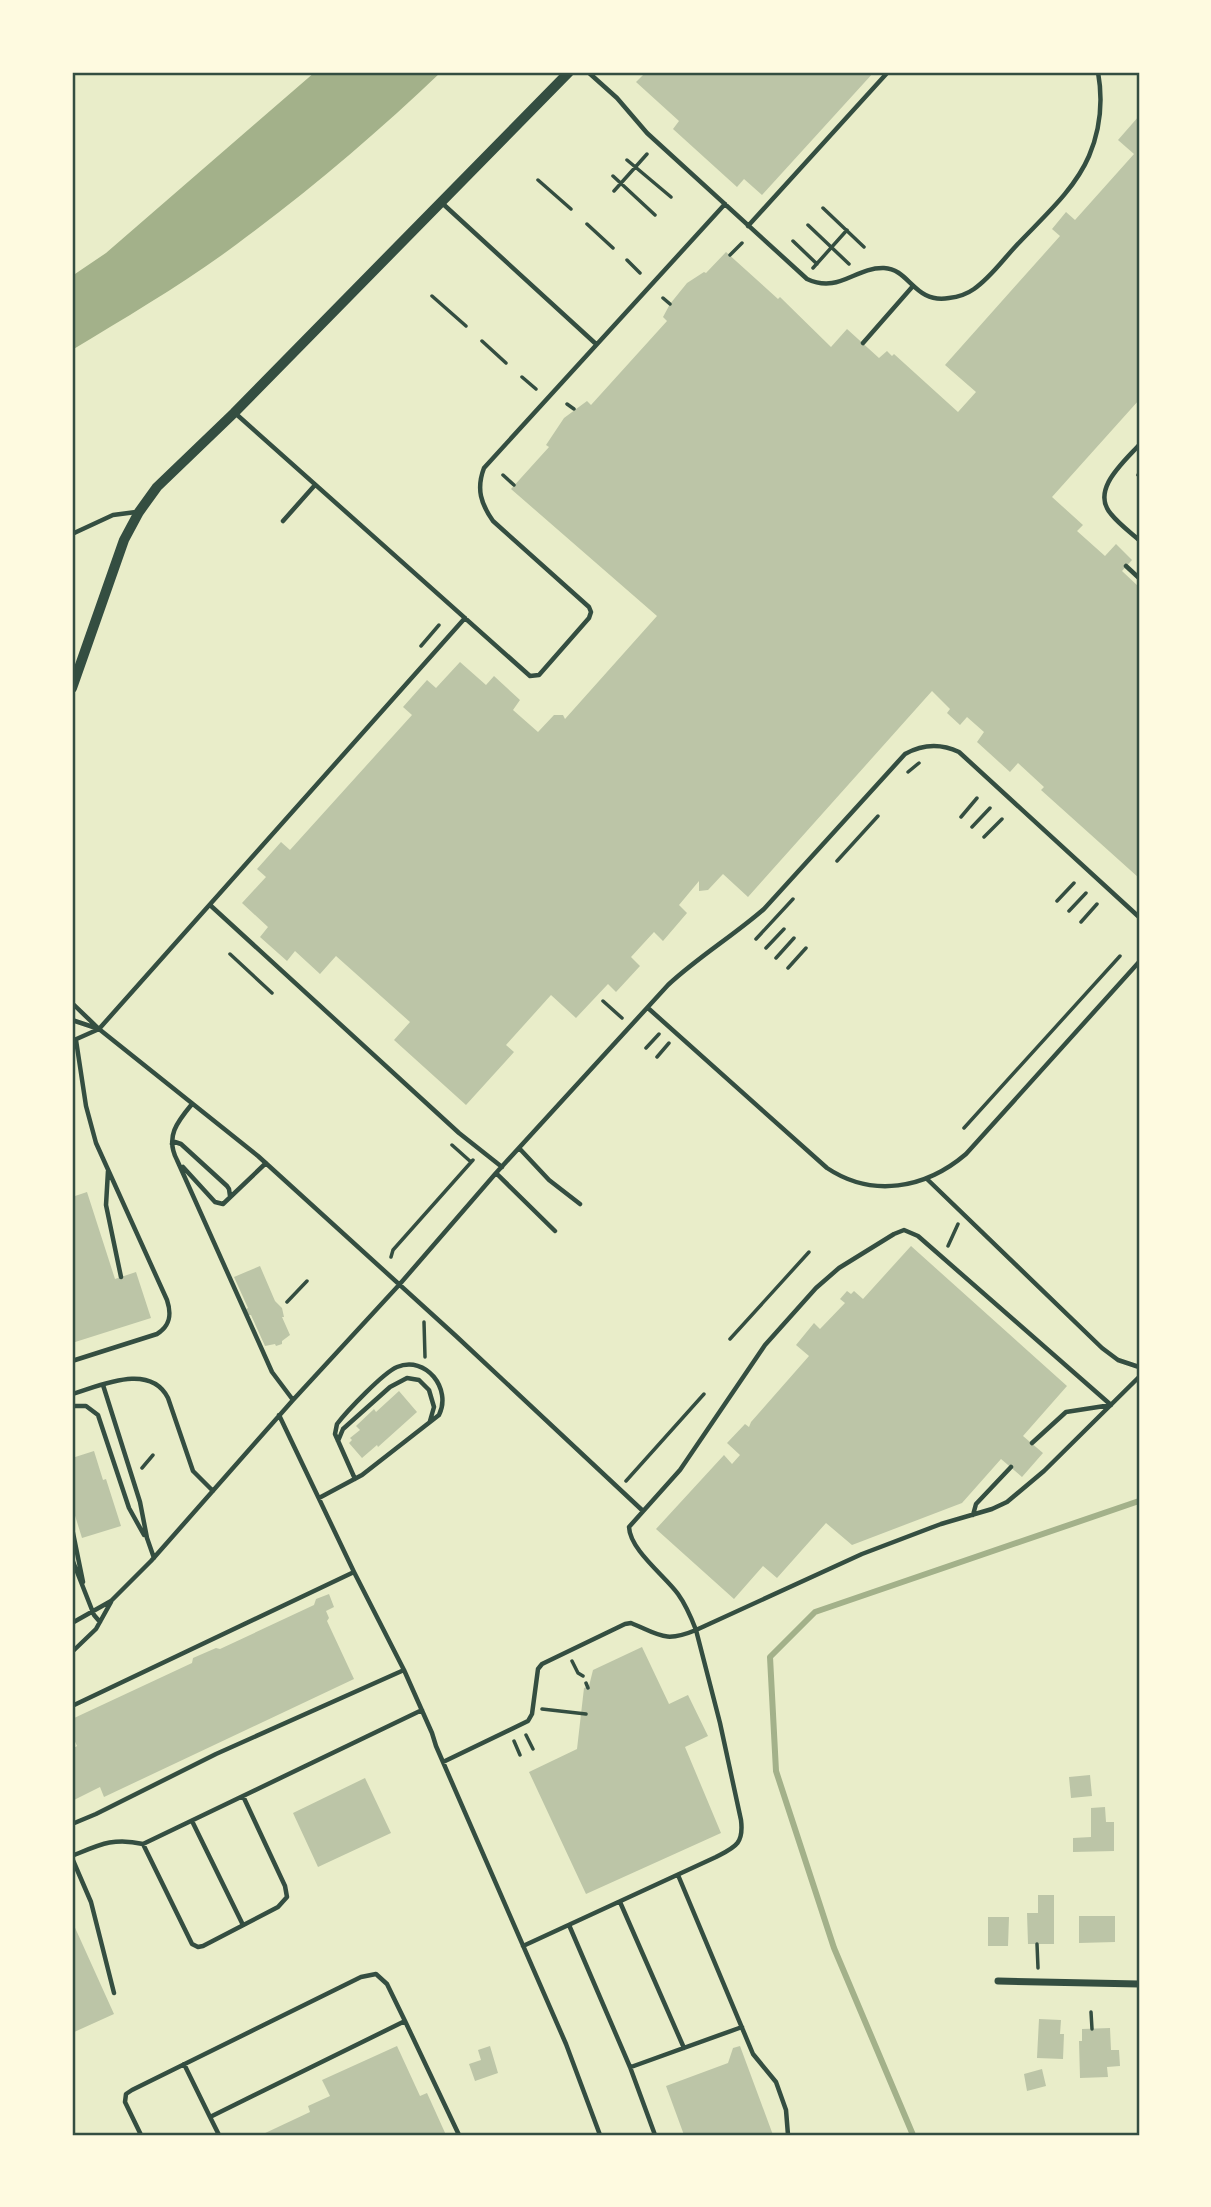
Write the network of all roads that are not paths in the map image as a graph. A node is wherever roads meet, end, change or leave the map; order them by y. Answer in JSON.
{"nodes":[{"id":1,"x":569,"y":72,"type":"edge"},
{"id":2,"x":588,"y":72,"type":"edge"},
{"id":3,"x":888,"y":72,"type":"edge"},
{"id":4,"x":1098,"y":72,"type":"edge"},
{"id":5,"x":441,"y":202,"type":"junction"},
{"id":6,"x":725,"y":204,"type":"junction"},
{"id":7,"x":748,"y":226,"type":"junction"},
{"id":8,"x":913,"y":286,"type":"junction"},
{"id":9,"x":863,"y":343,"type":"dead end"},
{"id":10,"x":596,"y":344,"type":"junction"},
{"id":11,"x":234,"y":413,"type":"junction"},
{"id":12,"x":1139,"y":445,"type":"edge"},
{"id":13,"x":315,"y":485,"type":"junction"},
{"id":14,"x":139,"y":512,"type":"junction"},
{"id":15,"x":283,"y":521,"type":"dead end"},
{"id":16,"x":72,"y":534,"type":"edge"},
{"id":17,"x":1139,"y":540,"type":"edge"},
{"id":18,"x":1126,"y":566,"type":"dead end"},
{"id":19,"x":1139,"y":578,"type":"edge"},
{"id":20,"x":464,"y":618,"type":"junction"},
{"id":21,"x":72,"y":688,"type":"edge"},
{"id":22,"x":210,"y":905,"type":"junction"},
{"id":23,"x":1139,"y":917,"type":"edge"},
{"id":24,"x":1139,"y":962,"type":"edge"},
{"id":25,"x":72,"y":1003,"type":"edge"},
{"id":26,"x":648,"y":1008,"type":"junction"},
{"id":27,"x":72,"y":1020,"type":"edge"},
{"id":28,"x":99,"y":1029,"type":"junction"},
{"id":29,"x":74,"y":1040,"type":"edge"},
{"id":30,"x":192,"y":1104,"type":"junction"},
{"id":31,"x":172,"y":1144,"type":"junction"},
{"id":32,"x":519,"y":1148,"type":"junction"},
{"id":33,"x":177,"y":1160,"type":"junction"},
{"id":34,"x":266,"y":1163,"type":"junction"},
{"id":35,"x":502,"y":1167,"type":"junction"},
{"id":36,"x":108,"y":1171,"type":"junction"},
{"id":37,"x":496,"y":1173,"type":"junction"},
{"id":38,"x":927,"y":1179,"type":"junction"},
{"id":39,"x":230,"y":1197,"type":"junction"},
{"id":40,"x":580,"y":1204,"type":"dead end"},
{"id":41,"x":555,"y":1231,"type":"dead end"},
{"id":42,"x":121,"y":1277,"type":"dead end"},
{"id":43,"x":398,"y":1285,"type":"junction"},
{"id":44,"x":72,"y":1361,"type":"edge"},
{"id":45,"x":1139,"y":1367,"type":"edge"},
{"id":46,"x":1139,"y":1377,"type":"edge"},
{"id":47,"x":103,"y":1385,"type":"junction"},
{"id":48,"x":72,"y":1394,"type":"edge"},
{"id":49,"x":293,"y":1400,"type":"junction"},
{"id":50,"x":1111,"y":1405,"type":"junction"},
{"id":51,"x":72,"y":1406,"type":"edge"},
{"id":52,"x":279,"y":1415,"type":"junction"},
{"id":53,"x":425,"y":1427,"type":"junction"},
{"id":54,"x":1032,"y":1443,"type":"dead end"},
{"id":55,"x":338,"y":1444,"type":"junction"},
{"id":56,"x":1011,"y":1467,"type":"dead end"},
{"id":57,"x":355,"y":1479,"type":"junction"},
{"id":58,"x":213,"y":1491,"type":"junction"},
{"id":59,"x":319,"y":1498,"type":"junction"},
{"id":60,"x":643,"y":1511,"type":"junction"},
{"id":61,"x":973,"y":1515,"type":"junction"},
{"id":62,"x":72,"y":1528,"type":"edge"},
{"id":63,"x":147,"y":1538,"type":"junction"},
{"id":64,"x":154,"y":1558,"type":"junction"},
{"id":65,"x":72,"y":1559,"type":"edge"},
{"id":66,"x":354,"y":1572,"type":"junction"},
{"id":67,"x":84,"y":1588,"type":"junction"},
{"id":68,"x":111,"y":1601,"type":"junction"},
{"id":69,"x":92,"y":1610,"type":"junction"},
{"id":70,"x":100,"y":1622,"type":"junction"},
{"id":71,"x":72,"y":1623,"type":"edge"},
{"id":72,"x":696,"y":1630,"type":"junction"},
{"id":73,"x":72,"y":1652,"type":"edge"},
{"id":74,"x":404,"y":1670,"type":"junction"},
{"id":75,"x":72,"y":1706,"type":"edge"},
{"id":76,"x":422,"y":1710,"type":"junction"},
{"id":77,"x":443,"y":1762,"type":"junction"},
{"id":78,"x":243,"y":1796,"type":"junction"},
{"id":79,"x":192,"y":1821,"type":"junction"},
{"id":80,"x":72,"y":1824,"type":"edge"},
{"id":81,"x":143,"y":1844,"type":"junction"},
{"id":82,"x":72,"y":1857,"type":"edge"},
{"id":83,"x":678,"y":1875,"type":"junction"},
{"id":84,"x":620,"y":1902,"type":"junction"},
{"id":85,"x":243,"y":1925,"type":"junction"},
{"id":86,"x":569,"y":1925,"type":"junction"},
{"id":87,"x":523,"y":1947,"type":"junction"},
{"id":88,"x":998,"y":1981,"type":"dead end"},
{"id":89,"x":1139,"y":1983,"type":"edge"},
{"id":90,"x":114,"y":1993,"type":"dead end"},
{"id":91,"x":405,"y":2021,"type":"junction"},
{"id":92,"x":742,"y":2027,"type":"junction"},
{"id":93,"x":684,"y":2048,"type":"junction"},
{"id":94,"x":184,"y":2064,"type":"junction"},
{"id":95,"x":631,"y":2067,"type":"junction"},
{"id":96,"x":210,"y":2117,"type":"junction"},
{"id":97,"x":141,"y":2135,"type":"edge"},
{"id":98,"x":219,"y":2135,"type":"edge"},
{"id":99,"x":459,"y":2135,"type":"edge"},
{"id":100,"x":600,"y":2135,"type":"edge"},
{"id":101,"x":656,"y":2135,"type":"edge"},
{"id":102,"x":788,"y":2135,"type":"edge"}],
"edges":[{"from":1,"to":5,"type":"street"},
{"from":2,"to":6,"type":"lane"},
{"from":3,"to":7,"type":"lane"},
{"from":4,"to":8,"type":"lane"},
{"from":5,"to":10,"type":"lane"},
{"from":5,"to":11,"type":"street"},
{"from":6,"to":7,"type":"lane"},
{"from":6,"to":10,"type":"lane"},
{"from":7,"to":8,"type":"lane"},
{"from":8,"to":9,"type":"lane"},
{"from":10,"to":20,"type":"lane"},
{"from":11,"to":13,"type":"lane"},
{"from":11,"to":14,"type":"street"},
{"from":12,"to":17,"type":"lane"},
{"from":13,"to":15,"type":"lane"},
{"from":13,"to":20,"type":"lane"},
{"from":14,"to":16,"type":"lane"},
{"from":14,"to":21,"type":"street"},
{"from":18,"to":19,"type":"lane"},
{"from":20,"to":22,"type":"lane"},
{"from":22,"to":28,"type":"lane"},
{"from":22,"to":35,"type":"lane"},
{"from":23,"to":26,"type":"lane"},
{"from":24,"to":38,"type":"lane"},
{"from":25,"to":28,"type":"lane"},
{"from":26,"to":32,"type":"lane"},
{"from":26,"to":38,"type":"lane"},
{"from":27,"to":28,"type":"lane"},
{"from":28,"to":29,"type":"lane"},
{"from":28,"to":30,"type":"lane"},
{"from":29,"to":36,"type":"lane"},
{"from":30,"to":31,"type":"lane"},
{"from":30,"to":34,"type":"lane"},
{"from":31,"to":33,"type":"lane"},
{"from":31,"to":39,"type":"lane"},
{"from":32,"to":35,"type":"lane"},
{"from":32,"to":40,"type":"lane"},
{"from":33,"to":39,"type":"lane"},
{"from":33,"to":49,"type":"lane"},
{"from":34,"to":39,"type":"lane"},
{"from":34,"to":43,"type":"lane"},
{"from":35,"to":37,"type":"lane"},
{"from":36,"to":42,"type":"lane"},
{"from":36,"to":44,"type":"lane"},
{"from":37,"to":41,"type":"lane"},
{"from":37,"to":43,"type":"lane"},
{"from":38,"to":45,"type":"lane"},
{"from":43,"to":49,"type":"lane"},
{"from":43,"to":60,"type":"lane"},
{"from":46,"to":50,"type":"lane"},
{"from":47,"to":48,"type":"lane"},
{"from":47,"to":58,"type":"lane"},
{"from":47,"to":63,"type":"lane"},
{"from":49,"to":52,"type":"lane"},
{"from":50,"to":54,"type":"lane"},
{"from":50,"to":60,"type":"lane"},
{"from":50,"to":61,"type":"lane"},
{"from":51,"to":63,"type":"lane"},
{"from":52,"to":58,"type":"lane"},
{"from":52,"to":59,"type":"lane"},
{"from":53,"to":55,"type":"lane"},
{"from":53,"to":55,"type":"lane"},
{"from":53,"to":57,"type":"lane"},
{"from":55,"to":57,"type":"lane"},
{"from":56,"to":61,"type":"lane"},
{"from":57,"to":59,"type":"lane"},
{"from":58,"to":64,"type":"lane"},
{"from":59,"to":66,"type":"lane"},
{"from":60,"to":72,"type":"lane"},
{"from":61,"to":72,"type":"lane"},
{"from":62,"to":67,"type":"lane"},
{"from":63,"to":64,"type":"lane"},
{"from":64,"to":68,"type":"lane"},
{"from":65,"to":67,"type":"lane"},
{"from":66,"to":74,"type":"lane"},
{"from":66,"to":75,"type":"lane"},
{"from":67,"to":69,"type":"lane"},
{"from":68,"to":69,"type":"lane"},
{"from":68,"to":70,"type":"lane"},
{"from":69,"to":70,"type":"lane"},
{"from":69,"to":71,"type":"lane"},
{"from":70,"to":73,"type":"lane"},
{"from":72,"to":77,"type":"lane"},
{"from":72,"to":83,"type":"lane"},
{"from":74,"to":76,"type":"lane"},
{"from":74,"to":80,"type":"lane"},
{"from":76,"to":77,"type":"lane"},
{"from":76,"to":78,"type":"lane"},
{"from":77,"to":87,"type":"lane"},
{"from":78,"to":79,"type":"lane"},
{"from":78,"to":85,"type":"lane"},
{"from":79,"to":81,"type":"lane"},
{"from":79,"to":85,"type":"lane"},
{"from":81,"to":82,"type":"lane"},
{"from":81,"to":85,"type":"lane"},
{"from":82,"to":90,"type":"lane"},
{"from":83,"to":84,"type":"lane"},
{"from":83,"to":92,"type":"lane"},
{"from":84,"to":86,"type":"lane"},
{"from":84,"to":93,"type":"lane"},
{"from":86,"to":87,"type":"lane"},
{"from":86,"to":95,"type":"lane"},
{"from":87,"to":100,"type":"lane"},
{"from":88,"to":89,"type":"street"},
{"from":91,"to":94,"type":"lane"},
{"from":91,"to":96,"type":"lane"},
{"from":91,"to":99,"type":"lane"},
{"from":92,"to":93,"type":"lane"},
{"from":92,"to":102,"type":"lane"},
{"from":93,"to":95,"type":"lane"},
{"from":94,"to":96,"type":"lane"},
{"from":94,"to":97,"type":"lane"},
{"from":95,"to":101,"type":"lane"},
{"from":96,"to":98,"type":"lane"}]}
